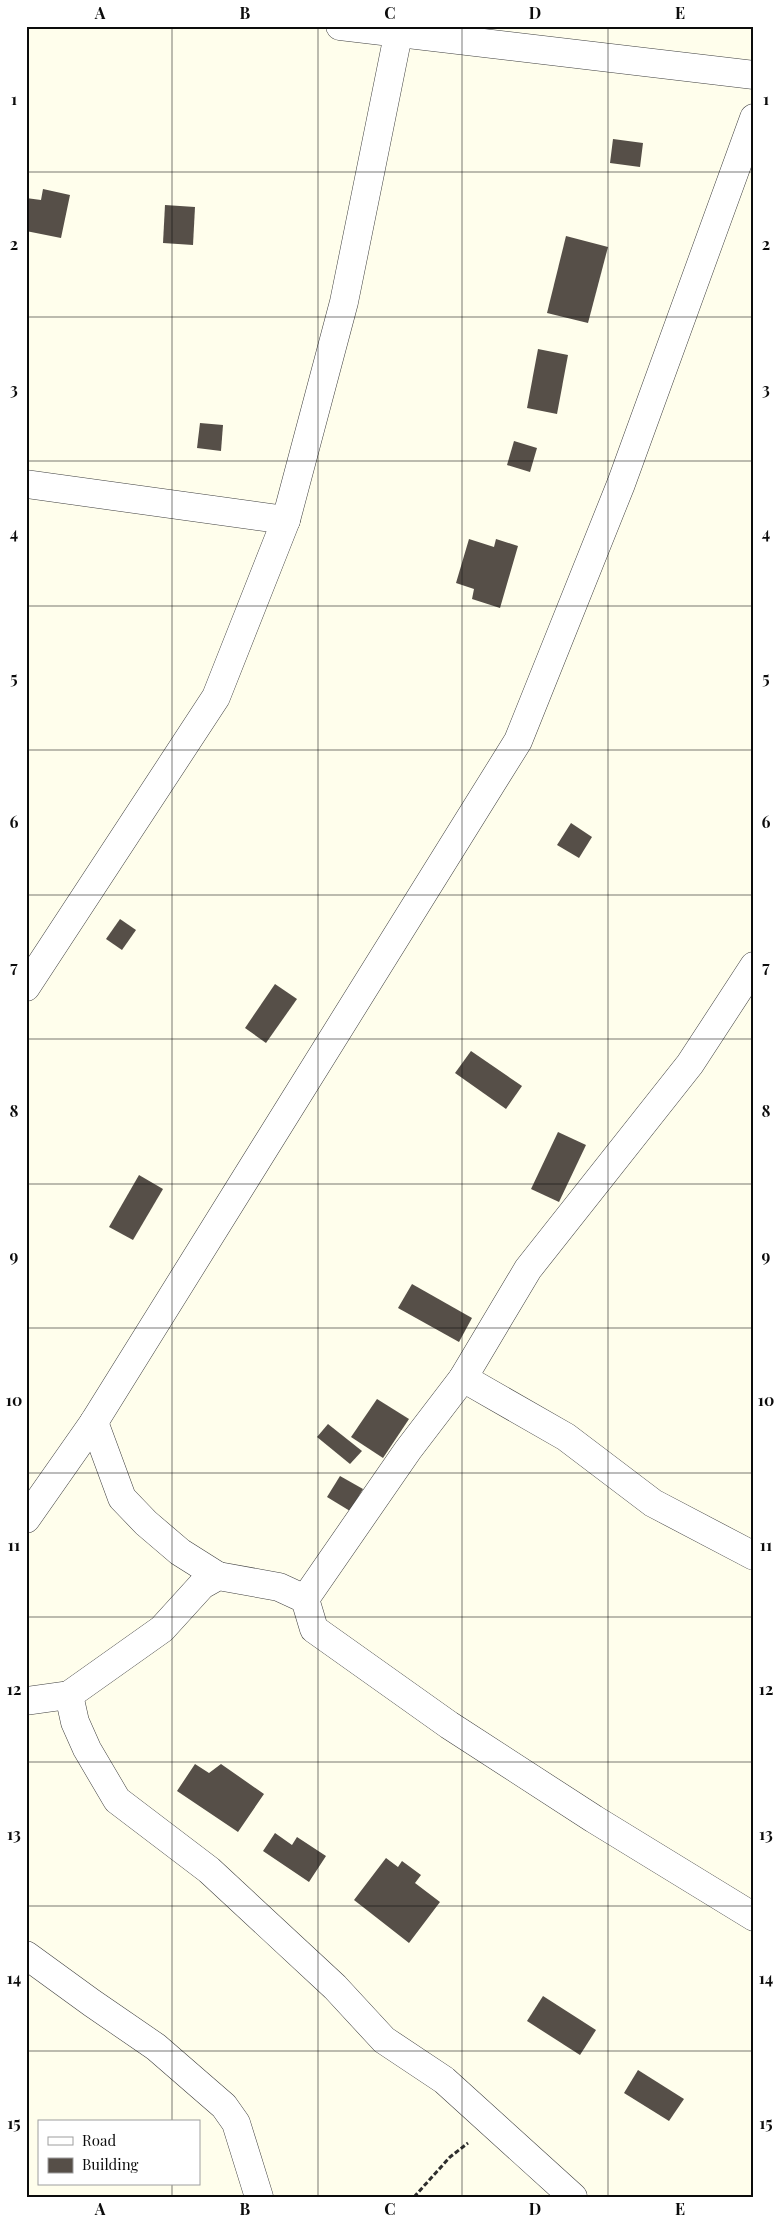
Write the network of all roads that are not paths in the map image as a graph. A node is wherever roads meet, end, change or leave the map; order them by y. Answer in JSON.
{"nodes":[{"id":1,"x":340,"y":26,"type":"edge"},
{"id":2,"x":398,"y":35,"type":"junction"},
{"id":3,"x":754,"y":75,"type":"edge"},
{"id":4,"x":754,"y":118,"type":"edge"},
{"id":5,"x":26,"y":484,"type":"edge"},
{"id":6,"x":286,"y":520,"type":"junction"},
{"id":7,"x":754,"y":966,"type":"edge"},
{"id":8,"x":26,"y":987,"type":"edge"},
{"id":9,"x":463,"y":1378,"type":"junction"},
{"id":10,"x":94,"y":1422,"type":"junction"},
{"id":11,"x":26,"y":1519,"type":"edge"},
{"id":12,"x":754,"y":1556,"type":"edge"},
{"id":13,"x":218,"y":1576,"type":"junction"},
{"id":14,"x":305,"y":1599,"type":"junction"},
{"id":15,"x":69,"y":1695,"type":"junction"},
{"id":16,"x":26,"y":1701,"type":"edge"},
{"id":17,"x":754,"y":1917,"type":"edge"},
{"id":18,"x":26,"y":1955,"type":"edge"},
{"id":19,"x":259,"y":2197,"type":"edge"},
{"id":20,"x":574,"y":2197,"type":"edge"}],
"edges":[{"from":1,"to":2,"type":"street"},
{"from":2,"to":3,"type":"street"},
{"from":2,"to":6,"type":"street"},
{"from":4,"to":10,"type":"street"},
{"from":5,"to":6,"type":"street"},
{"from":6,"to":8,"type":"street"},
{"from":7,"to":9,"type":"street"},
{"from":9,"to":12,"type":"street"},
{"from":9,"to":14,"type":"street"},
{"from":10,"to":11,"type":"street"},
{"from":10,"to":13,"type":"street"},
{"from":13,"to":14,"type":"street"},
{"from":13,"to":15,"type":"street"},
{"from":14,"to":17,"type":"street"},
{"from":15,"to":16,"type":"street"},
{"from":15,"to":20,"type":"street"},
{"from":18,"to":19,"type":"street"}]}
